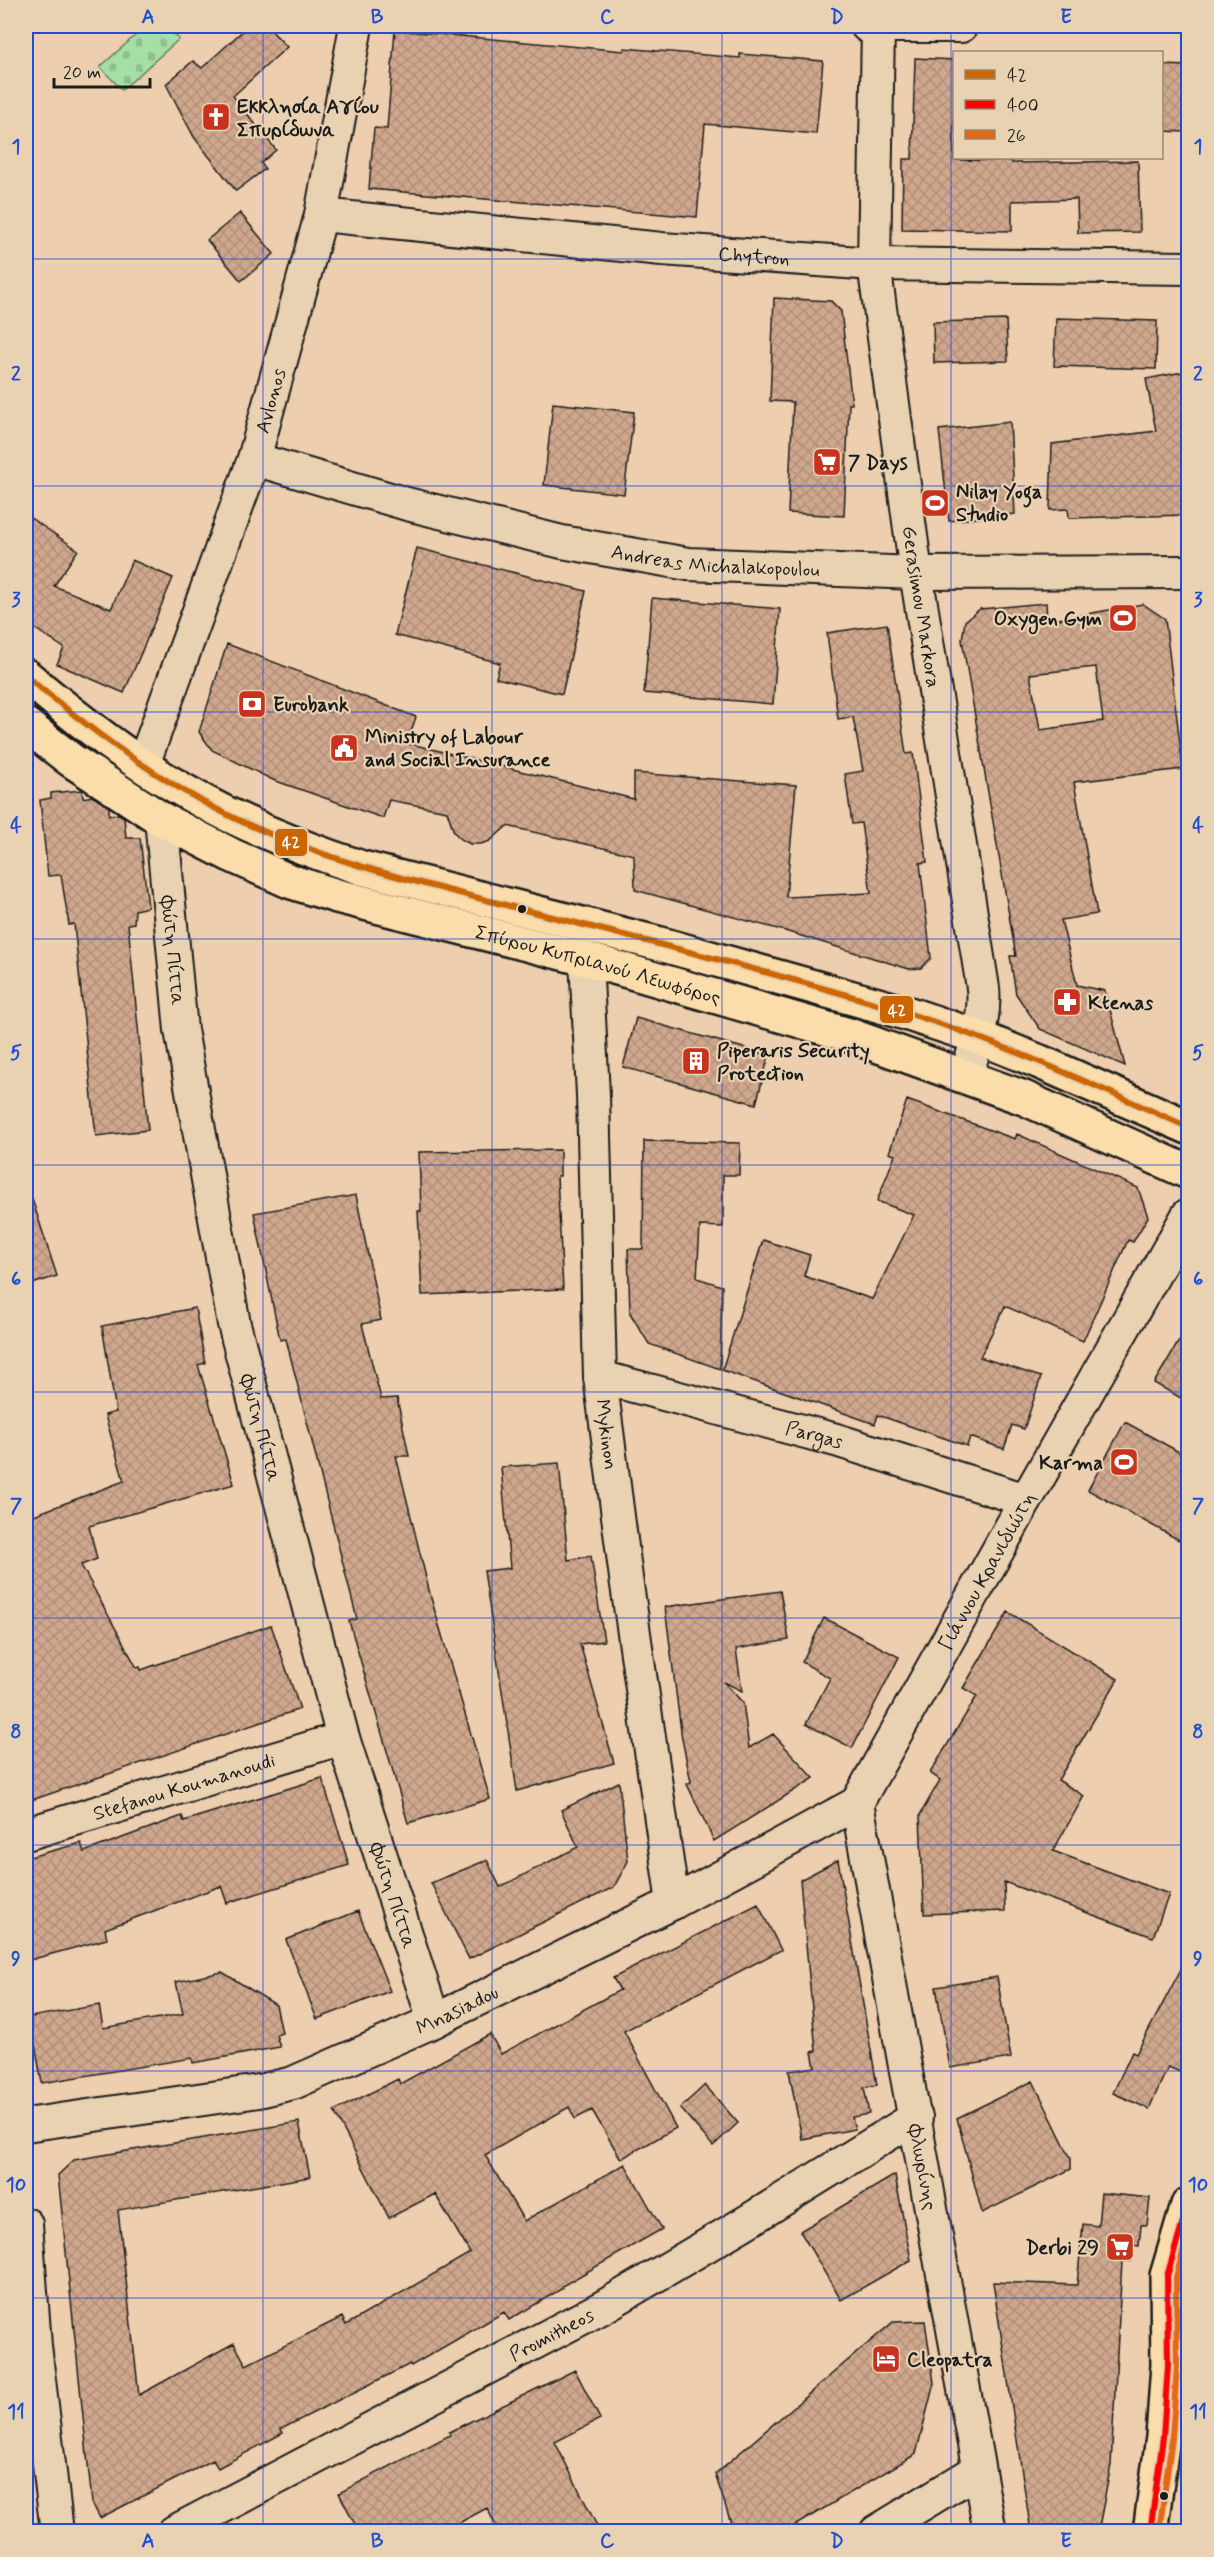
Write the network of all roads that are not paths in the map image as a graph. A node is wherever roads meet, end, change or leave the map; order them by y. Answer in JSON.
{"nodes":[{"id":1,"x":356,"y":26,"type":"edge"},
{"id":2,"x":874,"y":26,"type":"edge"},
{"id":3,"x":962,"y":26,"type":"edge"},
{"id":4,"x":321,"y":216,"type":"junction"},
{"id":5,"x":874,"y":264,"type":"junction"},
{"id":6,"x":1188,"y":268,"type":"edge"},
{"id":7,"x":254,"y":459,"type":"junction"},
{"id":8,"x":1188,"y":572,"type":"edge"},
{"id":9,"x":916,"y":573,"type":"junction"},
{"id":10,"x":26,"y":676,"type":"edge"},
{"id":11,"x":26,"y":725,"type":"edge"},
{"id":12,"x":143,"y":765,"type":"junction"},
{"id":13,"x":161,"y":819,"type":"junction"},
{"id":14,"x":586,"y":959,"type":"junction"},
{"id":15,"x":978,"y":1037,"type":"junction"},
{"id":16,"x":966,"y":1076,"type":"junction"},
{"id":17,"x":1188,"y":1127,"type":"edge"},
{"id":18,"x":1188,"y":1172,"type":"edge"},
{"id":19,"x":1188,"y":1215,"type":"edge"},
{"id":20,"x":600,"y":1377,"type":"junction"},
{"id":21,"x":1026,"y":1500,"type":"junction"},
{"id":22,"x":343,"y":1738,"type":"junction"},
{"id":23,"x":857,"y":1803,"type":"junction"},
{"id":24,"x":26,"y":1834,"type":"edge"},
{"id":25,"x":673,"y":1903,"type":"junction"},
{"id":26,"x":434,"y":2021,"type":"junction"},
{"id":27,"x":916,"y":2117,"type":"junction"},
{"id":28,"x":26,"y":2125,"type":"edge"},
{"id":29,"x":1188,"y":2205,"type":"edge"},
{"id":30,"x":26,"y":2224,"type":"edge"},
{"id":31,"x":1188,"y":2313,"type":"edge"},
{"id":32,"x":1168,"y":2365,"type":"junction"},
{"id":33,"x":1177,"y":2397,"type":"edge"},
{"id":34,"x":978,"y":2470,"type":"junction"},
{"id":35,"x":57,"y":2532,"type":"edge"},
{"id":36,"x":174,"y":2532,"type":"edge"},
{"id":37,"x":876,"y":2532,"type":"edge"},
{"id":38,"x":990,"y":2532,"type":"edge"},
{"id":39,"x":1149,"y":2532,"type":"edge"}],
"edges":[{"from":1,"to":4,"type":"street","name":"Avlonos"},
{"from":2,"to":3,"type":"street"},
{"from":2,"to":5,"type":"street","name":"Gerasimou Markora"},
{"from":4,"to":5,"type":"street","name":"Chytron"},
{"from":4,"to":7,"type":"street","name":"Avlonos"},
{"from":5,"to":6,"type":"street","name":"Chytron"},
{"from":5,"to":9,"type":"street","name":"Gerasimou Markora"},
{"from":7,"to":9,"type":"street","name":"Andreas Michalakopoulou"},
{"from":7,"to":12,"type":"street","name":"Avlonos"},
{"from":8,"to":9,"type":"street","name":"Andreas Michalakopoulou"},
{"from":9,"to":15,"type":"street","name":"Gerasimou Markora"},
{"from":10,"to":12,"type":"main road","name":"Σπύρου Κυπριανού Λεωφόρος"},
{"from":11,"to":13,"type":"main road","name":"Σπύρου Κυπριανού Λεωφόρος"},
{"from":12,"to":15,"type":"main road","name":"Σπύρου Κυπριανού Λεωφόρος"},
{"from":13,"to":14,"type":"main road","name":"Σπύρου Κυπριανού Λεωφόρος"},
{"from":13,"to":22,"type":"street","name":"Φώτη Πίττα"},
{"from":14,"to":16,"type":"main road","name":"Σπύρου Κυπριανού Λεωφόρος"},
{"from":14,"to":20,"type":"street","name":"Mykinon"},
{"from":15,"to":16,"type":"street","name":"Gerasimou Markora"},
{"from":15,"to":17,"type":"main road","name":"Σπύρου Κυπριανού Λεωφόρος"},
{"from":16,"to":18,"type":"main road","name":"Σπύρου Κυπριανού Λεωφόρος"},
{"from":19,"to":21,"type":"street","name":"Γιάννου Κρανιδιώτη"},
{"from":20,"to":21,"type":"street","name":"Pargas"},
{"from":20,"to":25,"type":"street","name":"Mykinon"},
{"from":21,"to":23,"type":"street","name":"Γιάννου Κρανιδιώτη"},
{"from":22,"to":24,"type":"street","name":"Stefanou Koumanoudi"},
{"from":22,"to":26,"type":"street","name":"Φώτη Πίττα"},
{"from":23,"to":25,"type":"street","name":"Mnasiadou"},
{"from":23,"to":27,"type":"street","name":"Φλωρίνης"},
{"from":25,"to":26,"type":"street","name":"Mnasiadou"},
{"from":26,"to":28,"type":"street","name":"Mnasiadou"},
{"from":27,"to":34,"type":"street","name":"Φλωρίνης"},
{"from":27,"to":36,"type":"street","name":"Promitheos"},
{"from":29,"to":32,"type":"main road"},
{"from":30,"to":35,"type":"street"},
{"from":31,"to":32,"type":"main road"},
{"from":32,"to":33,"type":"main road"},
{"from":33,"to":39,"type":"main road"},
{"from":34,"to":37,"type":"street"},
{"from":34,"to":38,"type":"street","name":"Φλωρίνης"}]}
